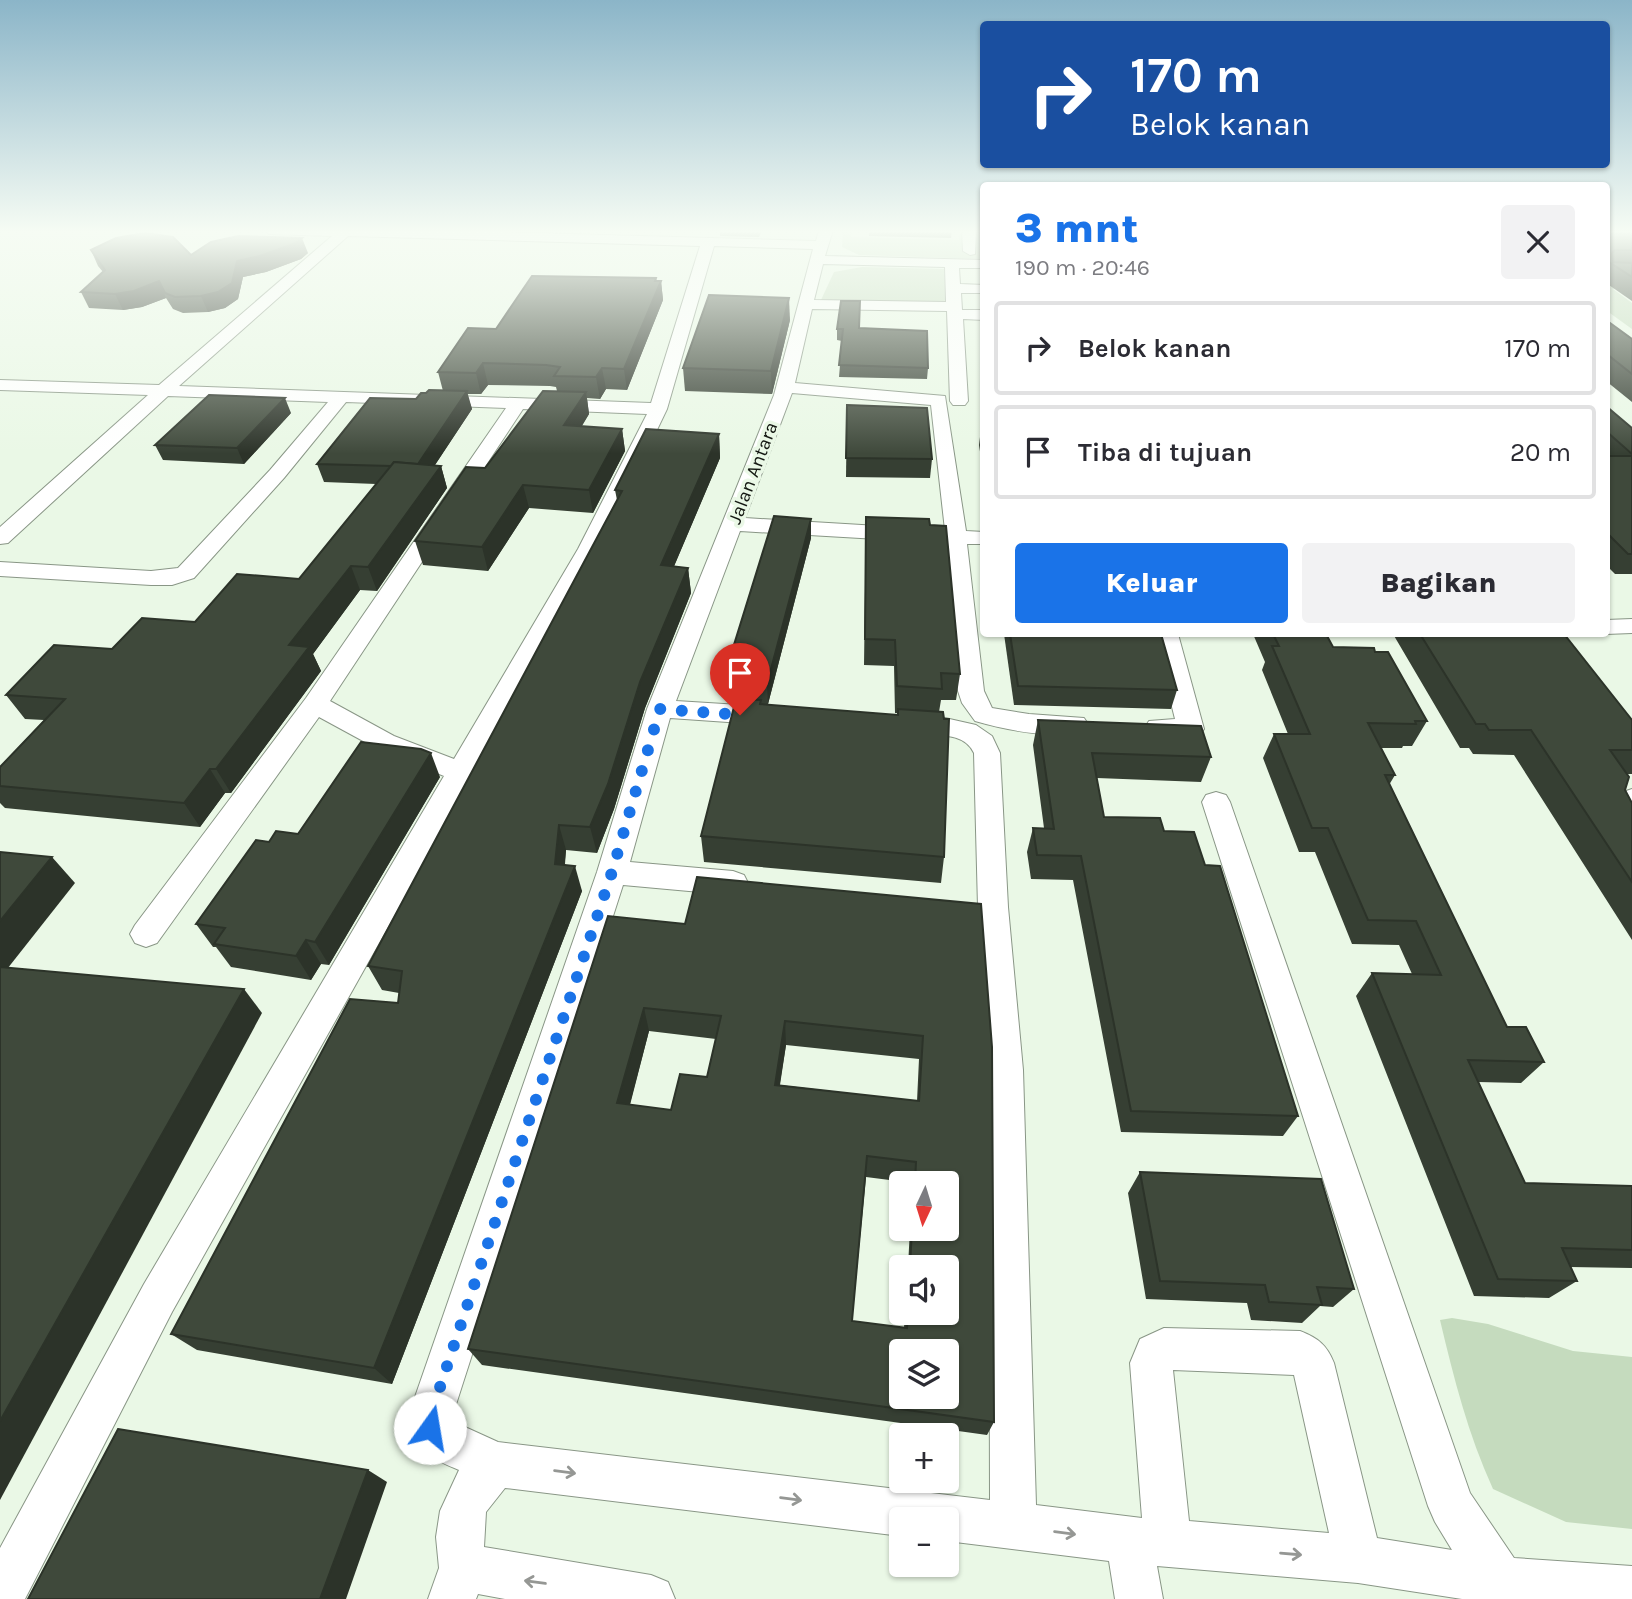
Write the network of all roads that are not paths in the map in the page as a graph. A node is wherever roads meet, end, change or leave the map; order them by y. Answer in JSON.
{"nodes":[{"id":1,"x":805,"y":304,"type":"edge"},
{"id":2,"x":262,"y":305,"type":"edge"},
{"id":3,"x":689,"y":305,"type":"edge"},
{"id":4,"x":811,"y":305,"type":"edge"},
{"id":5,"x":956,"y":305,"type":"edge"},
{"id":6,"x":980,"y":316,"type":"edge"},
{"id":7,"x":958,"y":321,"type":"junction"},
{"id":8,"x":0,"y":384,"type":"edge"},
{"id":9,"x":785,"y":387,"type":"junction"},
{"id":10,"x":163,"y":391,"type":"junction"},
{"id":11,"x":341,"y":397,"type":"junction"},
{"id":12,"x":939,"y":400,"type":"junction"},
{"id":13,"x":518,"y":403,"type":"junction"},
{"id":14,"x":658,"y":409,"type":"junction"},
{"id":15,"x":733,"y":524,"type":"junction"},
{"id":16,"x":956,"y":537,"type":"junction"},
{"id":17,"x":0,"y":538,"type":"edge"},
{"id":18,"x":980,"y":538,"type":"edge"},
{"id":19,"x":0,"y":569,"type":"edge"},
{"id":20,"x":1632,"y":626,"type":"edge"},
{"id":21,"x":1610,"y":627,"type":"edge"},
{"id":22,"x":1167,"y":637,"type":"edge"},
{"id":23,"x":315,"y":704,"type":"junction"},
{"id":24,"x":660,"y":709,"type":"junction"},
{"id":25,"x":794,"y":718,"type":"edge"},
{"id":26,"x":887,"y":724,"type":"edge"},
{"id":27,"x":1097,"y":725,"type":"edge"},
{"id":28,"x":1137,"y":727,"type":"edge"},
{"id":29,"x":460,"y":772,"type":"junction"},
{"id":30,"x":1632,"y":799,"type":"edge"},
{"id":31,"x":1216,"y":802,"type":"dead end"},
{"id":32,"x":1632,"y":833,"type":"edge"},
{"id":33,"x":612,"y":872,"type":"junction"},
{"id":34,"x":762,"y":886,"type":"edge"},
{"id":35,"x":146,"y":934,"type":"dead end"},
{"id":36,"x":497,"y":1464,"type":"junction"},
{"id":37,"x":1013,"y":1527,"type":"junction"},
{"id":38,"x":1149,"y":1542,"type":"junction"},
{"id":39,"x":1358,"y":1559,"type":"junction"},
{"id":40,"x":458,"y":1584,"type":"edge"},
{"id":41,"x":1504,"y":1590,"type":"edge"},
{"id":42,"x":1632,"y":1590,"type":"edge"},
{"id":43,"x":0,"y":1597,"type":"edge"},
{"id":44,"x":639,"y":1598,"type":"edge"},
{"id":45,"x":1139,"y":1599,"type":"edge"}],
"edges":[{"from":1,"to":9,"type":"street","name":"Jalan Antara"},
{"from":2,"to":10,"type":"street"},
{"from":3,"to":14,"type":"street"},
{"from":4,"to":7,"type":"street"},
{"from":5,"to":7,"type":"street"},
{"from":6,"to":7,"type":"street"},
{"from":7,"to":12,"type":"street"},
{"from":8,"to":10,"type":"street"},
{"from":9,"to":12,"type":"street"},
{"from":9,"to":15,"type":"street","name":"Jalan Antara"},
{"from":10,"to":11,"type":"street"},
{"from":10,"to":17,"type":"street"},
{"from":11,"to":13,"type":"street"},
{"from":11,"to":19,"type":"street"},
{"from":12,"to":16,"type":"street"},
{"from":13,"to":14,"type":"street"},
{"from":13,"to":23,"type":"street"},
{"from":14,"to":29,"type":"street"},
{"from":15,"to":16,"type":"street"},
{"from":15,"to":24,"type":"street","name":"Jalan Antara"},
{"from":16,"to":18,"type":"street"},
{"from":16,"to":27,"type":"street"},
{"from":20,"to":21,"type":"street"},
{"from":22,"to":28,"type":"street"},
{"from":23,"to":29,"type":"street"},
{"from":23,"to":35,"type":"street"},
{"from":24,"to":25,"type":"street"},
{"from":24,"to":33,"type":"street","name":"Jalan Antara"},
{"from":26,"to":37,"type":"street"},
{"from":29,"to":43,"type":"street"},
{"from":30,"to":32,"type":"street"},
{"from":31,"to":41,"type":"street"},
{"from":33,"to":34,"type":"street"},
{"from":33,"to":36,"type":"street","name":"Jalan Antara"},
{"from":36,"to":37,"type":"street","one_way":true},
{"from":36,"to":40,"type":"street"},
{"from":37,"to":38,"type":"street","one_way":true},
{"from":38,"to":39,"type":"street","one_way":true},
{"from":38,"to":39,"type":"street"},
{"from":38,"to":45,"type":"street"},
{"from":39,"to":41,"type":"street"},
{"from":44,"to":40,"type":"street","one_way":true},
{"from":41,"to":42,"type":"street"}]}
